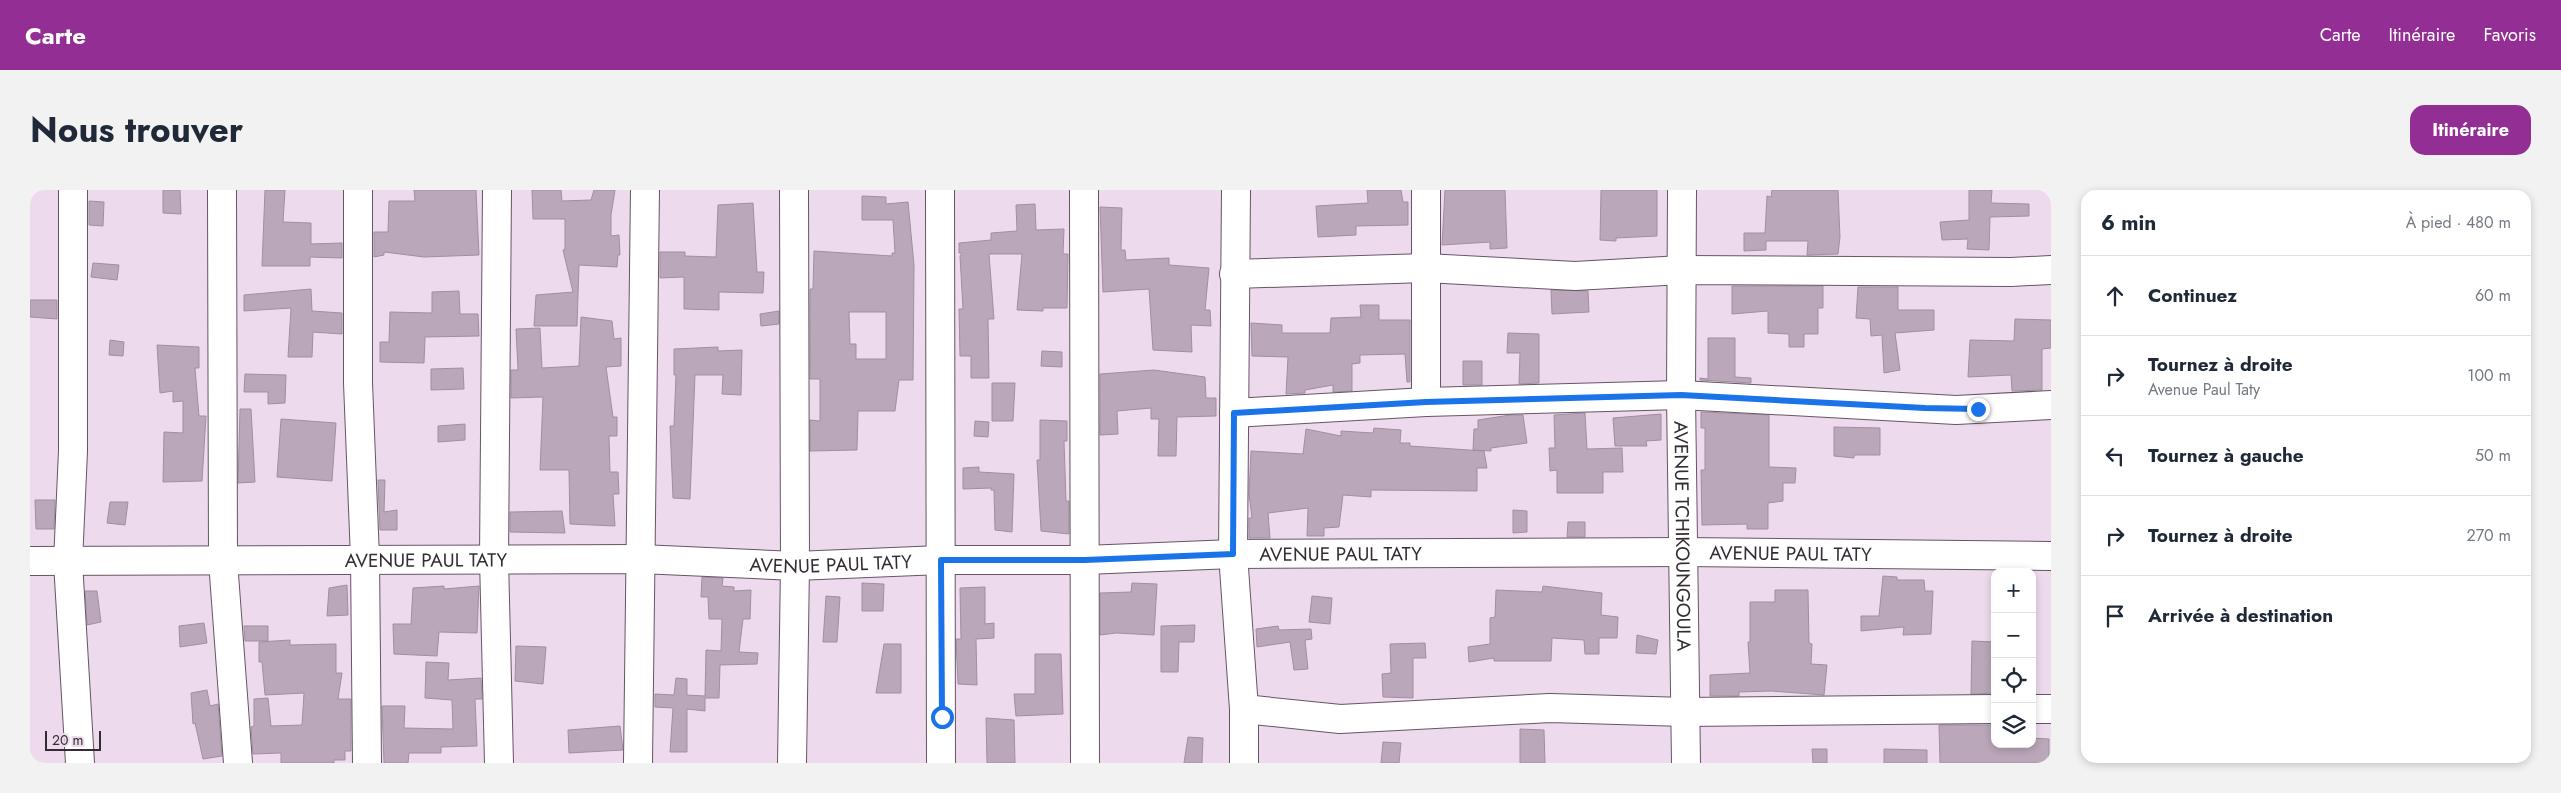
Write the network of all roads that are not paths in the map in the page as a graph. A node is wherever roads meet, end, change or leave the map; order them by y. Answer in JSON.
{"nodes":[{"id":1,"x":73,"y":190,"type":"edge"},
{"id":2,"x":222,"y":190,"type":"edge"},
{"id":3,"x":358,"y":190,"type":"edge"},
{"id":4,"x":496,"y":190,"type":"edge"},
{"id":5,"x":645,"y":190,"type":"edge"},
{"id":6,"x":794,"y":190,"type":"edge"},
{"id":7,"x":940,"y":190,"type":"edge"},
{"id":8,"x":1084,"y":190,"type":"edge"},
{"id":9,"x":1236,"y":190,"type":"edge"},
{"id":10,"x":1426,"y":190,"type":"edge"},
{"id":11,"x":1682,"y":190,"type":"edge"},
{"id":12,"x":1426,"y":268,"type":"junction"},
{"id":13,"x":1682,"y":270,"type":"junction"},
{"id":14,"x":2051,"y":270,"type":"edge"},
{"id":15,"x":1234,"y":274,"type":"junction"},
{"id":16,"x":1681,"y":395,"type":"junction"},
{"id":17,"x":1426,"y":402,"type":"junction"},
{"id":18,"x":2051,"y":405,"type":"edge"},
{"id":19,"x":1234,"y":413,"type":"junction"},
{"id":20,"x":1683,"y":552,"type":"junction"},
{"id":21,"x":1233,"y":554,"type":"junction"},
{"id":22,"x":2051,"y":556,"type":"edge"},
{"id":23,"x":365,"y":558,"type":"junction"},
{"id":24,"x":494,"y":558,"type":"junction"},
{"id":25,"x":640,"y":559,"type":"junction"},
{"id":26,"x":941,"y":560,"type":"junction"},
{"id":27,"x":1085,"y":560,"type":"junction"},
{"id":28,"x":30,"y":561,"type":"edge"},
{"id":29,"x":223,"y":561,"type":"junction"},
{"id":30,"x":68,"y":562,"type":"junction"},
{"id":31,"x":794,"y":566,"type":"junction"},
{"id":32,"x":1244,"y":708,"type":"junction"},
{"id":33,"x":1991,"y":709,"type":"edge"},
{"id":34,"x":2036,"y":709,"type":"edge"},
{"id":35,"x":2051,"y":709,"type":"edge"},
{"id":36,"x":1684,"y":712,"type":"junction"},
{"id":37,"x":80,"y":763,"type":"edge"},
{"id":38,"x":238,"y":763,"type":"edge"},
{"id":39,"x":367,"y":763,"type":"edge"},
{"id":40,"x":499,"y":763,"type":"edge"},
{"id":41,"x":638,"y":763,"type":"edge"},
{"id":42,"x":792,"y":763,"type":"edge"},
{"id":43,"x":941,"y":763,"type":"edge"},
{"id":44,"x":1085,"y":763,"type":"edge"},
{"id":45,"x":1244,"y":763,"type":"edge"},
{"id":46,"x":1686,"y":763,"type":"edge"}],
"edges":[{"from":1,"to":30,"type":"street"},
{"from":2,"to":29,"type":"street"},
{"from":3,"to":23,"type":"street"},
{"from":4,"to":24,"type":"street"},
{"from":5,"to":25,"type":"street"},
{"from":6,"to":31,"type":"street"},
{"from":7,"to":26,"type":"street"},
{"from":8,"to":27,"type":"street"},
{"from":9,"to":15,"type":"street"},
{"from":10,"to":12,"type":"street"},
{"from":11,"to":13,"type":"street","name":"AVENUE TCHIKOUNGOULA"},
{"from":12,"to":13,"type":"street"},
{"from":12,"to":15,"type":"street"},
{"from":12,"to":17,"type":"street"},
{"from":13,"to":14,"type":"street"},
{"from":13,"to":16,"type":"street","name":"AVENUE TCHIKOUNGOULA"},
{"from":15,"to":19,"type":"street"},
{"from":16,"to":17,"type":"street"},
{"from":16,"to":18,"type":"street"},
{"from":16,"to":20,"type":"street","name":"AVENUE TCHIKOUNGOULA"},
{"from":17,"to":19,"type":"street"},
{"from":19,"to":21,"type":"street"},
{"from":20,"to":21,"type":"street","name":"AVENUE PAUL TATY"},
{"from":20,"to":22,"type":"street","name":"AVENUE PAUL TATY"},
{"from":20,"to":36,"type":"street","name":"AVENUE TCHIKOUNGOULA"},
{"from":21,"to":27,"type":"street","name":"AVENUE PAUL TATY"},
{"from":21,"to":32,"type":"street"},
{"from":23,"to":24,"type":"street","name":"AVENUE PAUL TATY"},
{"from":23,"to":29,"type":"street","name":"AVENUE PAUL TATY"},
{"from":23,"to":39,"type":"street"},
{"from":24,"to":25,"type":"street","name":"AVENUE PAUL TATY"},
{"from":24,"to":40,"type":"street"},
{"from":25,"to":31,"type":"street","name":"AVENUE PAUL TATY"},
{"from":25,"to":41,"type":"street"},
{"from":26,"to":27,"type":"street","name":"AVENUE PAUL TATY"},
{"from":26,"to":31,"type":"street","name":"AVENUE PAUL TATY"},
{"from":26,"to":43,"type":"street"},
{"from":27,"to":44,"type":"street"},
{"from":28,"to":30,"type":"street","name":"AVENUE PAUL TATY"},
{"from":29,"to":30,"type":"street","name":"AVENUE PAUL TATY"},
{"from":29,"to":38,"type":"street"},
{"from":30,"to":37,"type":"street"},
{"from":31,"to":42,"type":"street"},
{"from":32,"to":36,"type":"street"},
{"from":32,"to":45,"type":"street"},
{"from":33,"to":36,"type":"street"},
{"from":34,"to":35,"type":"street"},
{"from":36,"to":46,"type":"street","name":"AVENUE TCHIKOUNGOULA"}]}
